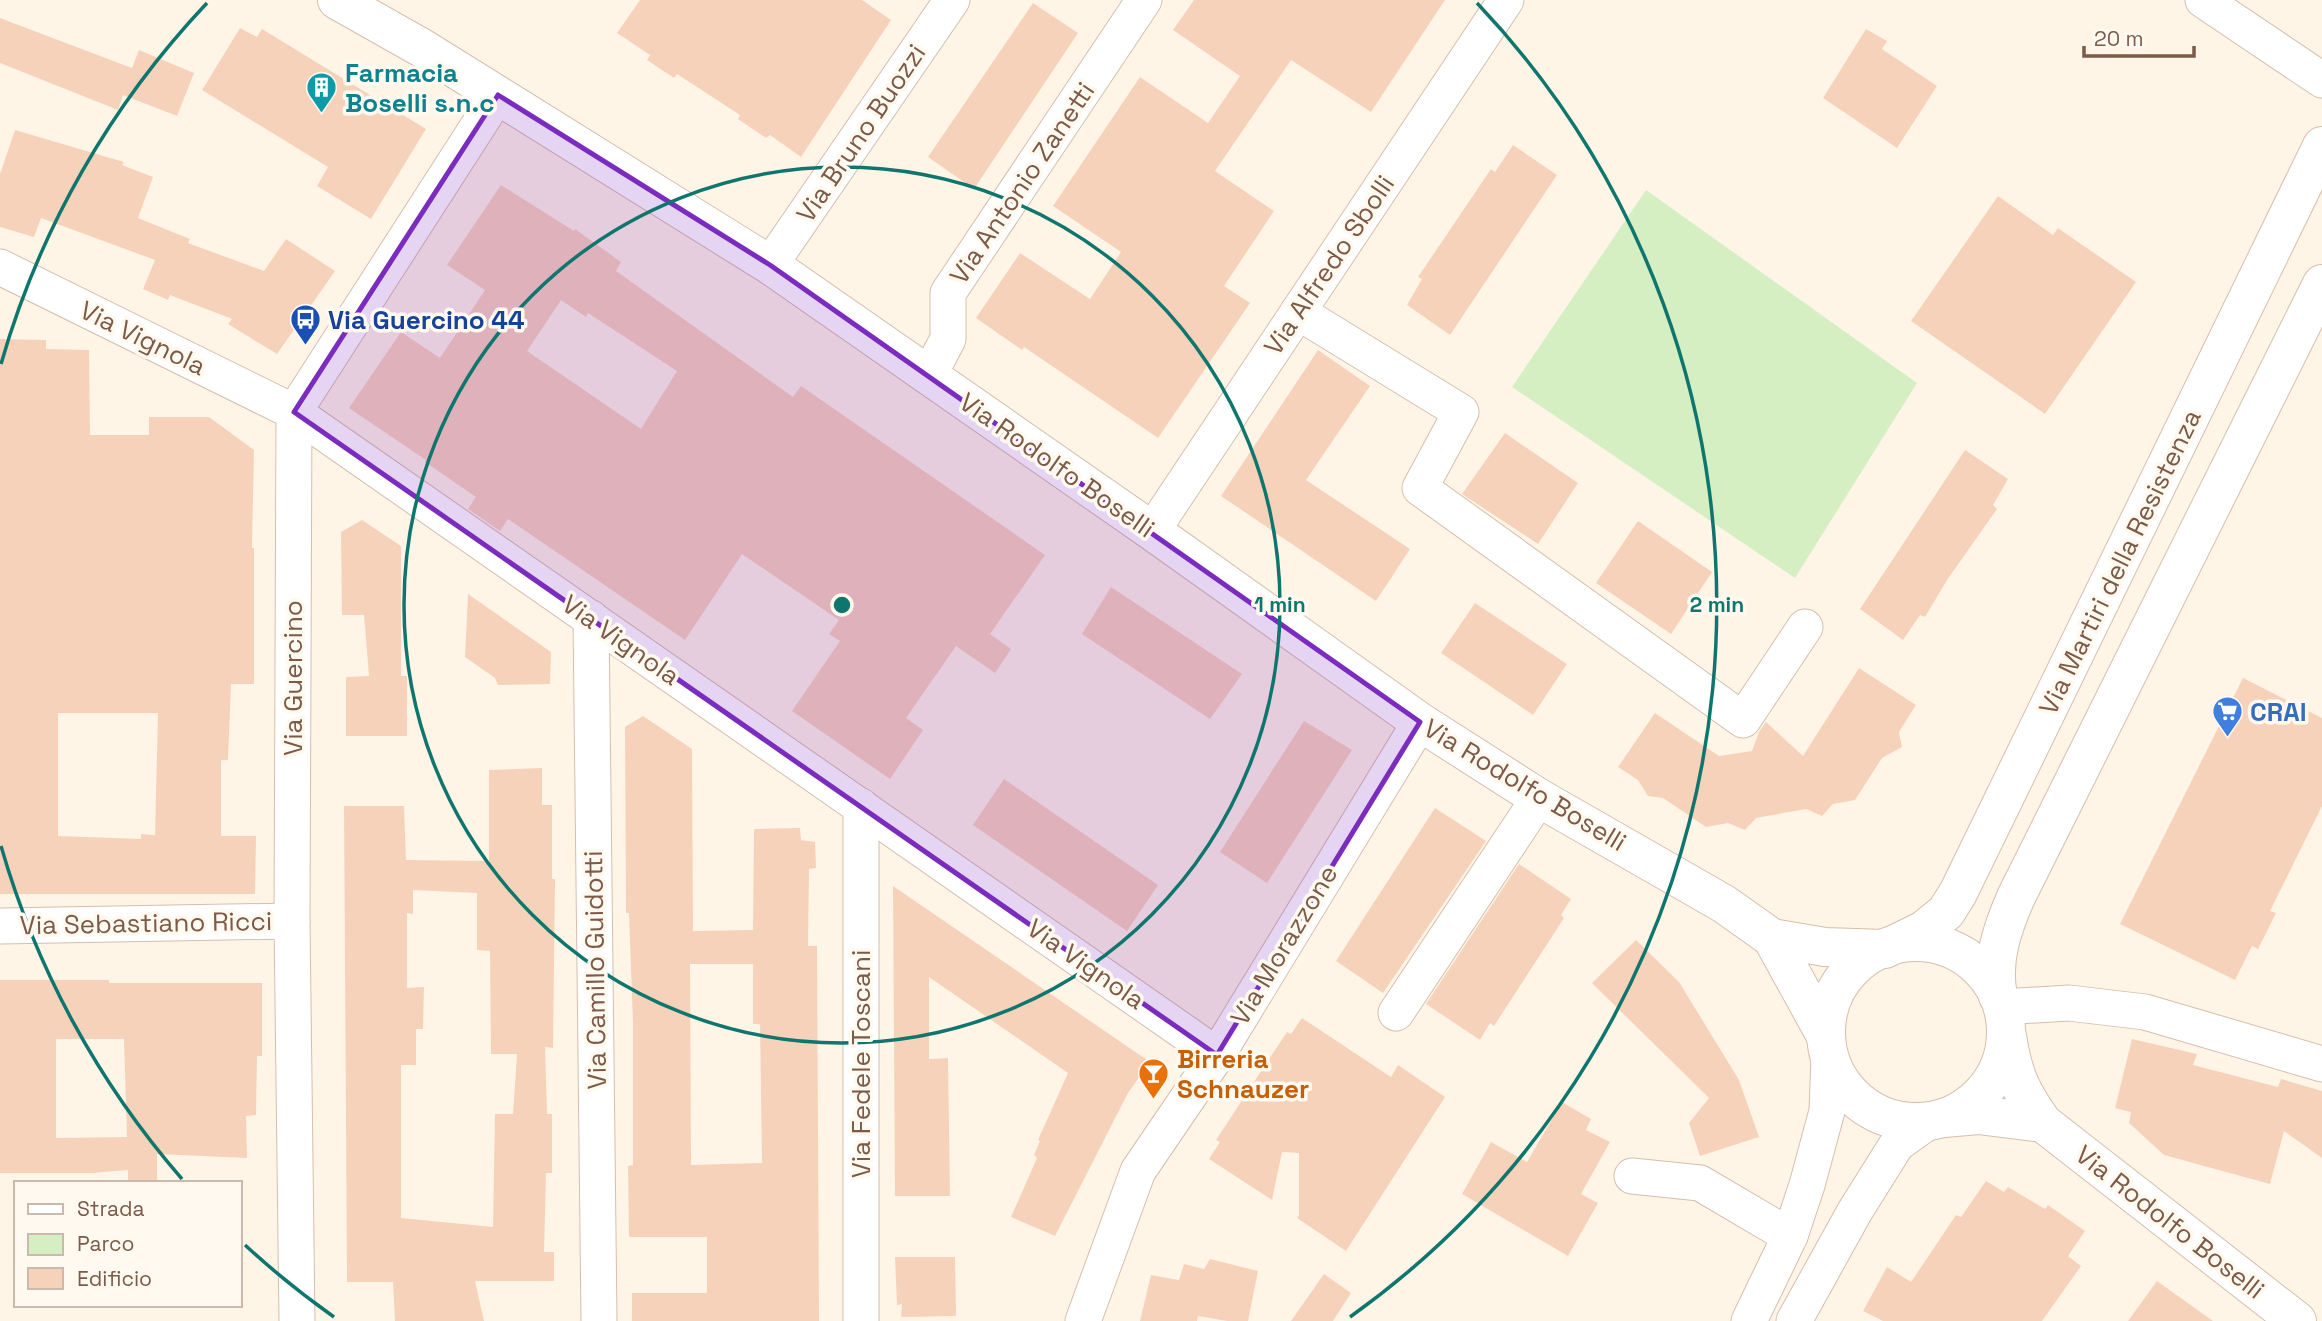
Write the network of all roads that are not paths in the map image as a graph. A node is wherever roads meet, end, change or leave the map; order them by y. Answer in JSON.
{"nodes":[{"id":1,"x":337,"y":0,"type":"edge"},
{"id":2,"x":951,"y":0,"type":"edge"},
{"id":3,"x":1144,"y":0,"type":"edge"},
{"id":4,"x":1506,"y":0,"type":"edge"},
{"id":5,"x":2203,"y":0,"type":"edge"},
{"id":6,"x":2322,"y":79,"type":"edge"},
{"id":7,"x":498,"y":95,"type":"junction"},
{"id":8,"x":2322,"y":146,"type":"edge"},
{"id":9,"x":770,"y":265,"type":"junction"},
{"id":10,"x":0,"y":267,"type":"edge"},
{"id":11,"x":2322,"y":284,"type":"edge"},
{"id":12,"x":1298,"y":312,"type":"junction"},
{"id":13,"x":929,"y":375,"type":"junction"},
{"id":14,"x":294,"y":412,"type":"junction"},
{"id":15,"x":2175,"y":450,"type":"junction"},
{"id":16,"x":2226,"y":476,"type":"junction"},
{"id":17,"x":1152,"y":531,"type":"junction"},
{"id":18,"x":591,"y":618,"type":"junction"},
{"id":19,"x":1805,"y":627,"type":"dead end"},
{"id":20,"x":1420,"y":722,"type":"junction"},
{"id":21,"x":1539,"y":798,"type":"junction"},
{"id":22,"x":861,"y":806,"type":"junction"},
{"id":23,"x":292,"y":921,"type":"junction"},
{"id":24,"x":0,"y":926,"type":"edge"},
{"id":25,"x":1772,"y":938,"type":"junction"},
{"id":26,"x":1885,"y":948,"type":"junction"},
{"id":27,"x":2002,"y":1010,"type":"junction"},
{"id":28,"x":1396,"y":1013,"type":"dead end"},
{"id":29,"x":1828,"y":1047,"type":"junction"},
{"id":30,"x":1217,"y":1055,"type":"junction"},
{"id":31,"x":2322,"y":1064,"type":"edge"},
{"id":32,"x":1936,"y":1120,"type":"junction"},
{"id":33,"x":2043,"y":1123,"type":"junction"},
{"id":34,"x":1632,"y":1177,"type":"dead end"},
{"id":35,"x":1790,"y":1236,"type":"junction"},
{"id":36,"x":297,"y":1321,"type":"edge"},
{"id":37,"x":599,"y":1321,"type":"edge"},
{"id":38,"x":861,"y":1321,"type":"edge"},
{"id":39,"x":1083,"y":1321,"type":"edge"},
{"id":40,"x":1749,"y":1321,"type":"edge"},
{"id":41,"x":1794,"y":1321,"type":"edge"},
{"id":42,"x":2297,"y":1321,"type":"edge"}],
"edges":[{"from":1,"to":7,"type":"street","name":"Via Rodolfo Boselli"},
{"from":2,"to":9,"type":"street","name":"Via Bruno Buozzi"},
{"from":3,"to":13,"type":"street","name":"Via Antonio Zanetti"},
{"from":4,"to":12,"type":"street","name":"Via Alfredo Sbolli"},
{"from":5,"to":6,"type":"street"},
{"from":7,"to":9,"type":"street","name":"Via Rodolfo Boselli"},
{"from":7,"to":14,"type":"street"},
{"from":8,"to":15,"type":"street","name":"Via Martiri della Resistenza"},
{"from":9,"to":13,"type":"street","name":"Via Rodolfo Boselli"},
{"from":10,"to":14,"type":"street","name":"Via Vignola"},
{"from":11,"to":16,"type":"street"},
{"from":12,"to":17,"type":"street","name":"Via Alfredo Sbolli"},
{"from":12,"to":19,"type":"street"},
{"from":13,"to":17,"type":"street","name":"Via Rodolfo Boselli"},
{"from":14,"to":18,"type":"street","name":"Via Vignola"},
{"from":14,"to":23,"type":"street","name":"Via Guercino"},
{"from":15,"to":16,"type":"street"},
{"from":15,"to":26,"type":"street","name":"Via Martiri della Resistenza"},
{"from":16,"to":27,"type":"street"},
{"from":17,"to":20,"type":"street","name":"Via Rodolfo Boselli"},
{"from":18,"to":22,"type":"street","name":"Via Vignola"},
{"from":18,"to":37,"type":"street","name":"Via Camillo Guidotti"},
{"from":20,"to":21,"type":"street","name":"Via Rodolfo Boselli"},
{"from":20,"to":30,"type":"street","name":"Via Morazzone"},
{"from":21,"to":25,"type":"street","name":"Via Rodolfo Boselli"},
{"from":21,"to":28,"type":"street"},
{"from":22,"to":30,"type":"street","name":"Via Vignola"},
{"from":22,"to":38,"type":"street","name":"Via Fedele Toscani"},
{"from":23,"to":24,"type":"street","name":"Via Sebastiano Ricci"},
{"from":23,"to":36,"type":"street","name":"Via Guercino"},
{"from":25,"to":26,"type":"street","name":"Via Rodolfo Boselli"},
{"from":25,"to":29,"type":"street","name":"Via Rodolfo Boselli"},
{"from":26,"to":27,"type":"street"},
{"from":26,"to":29,"type":"street"},
{"from":27,"to":31,"type":"street"},
{"from":27,"to":32,"type":"street"},
{"from":27,"to":33,"type":"street","name":"Via Rodolfo Boselli"},
{"from":29,"to":32,"type":"street"},
{"from":29,"to":35,"type":"street"},
{"from":30,"to":39,"type":"street","name":"Via Morazzone"},
{"from":32,"to":33,"type":"street"},
{"from":32,"to":41,"type":"street"},
{"from":33,"to":42,"type":"street","name":"Via Rodolfo Boselli"},
{"from":34,"to":35,"type":"street"},
{"from":35,"to":40,"type":"street"}]}
